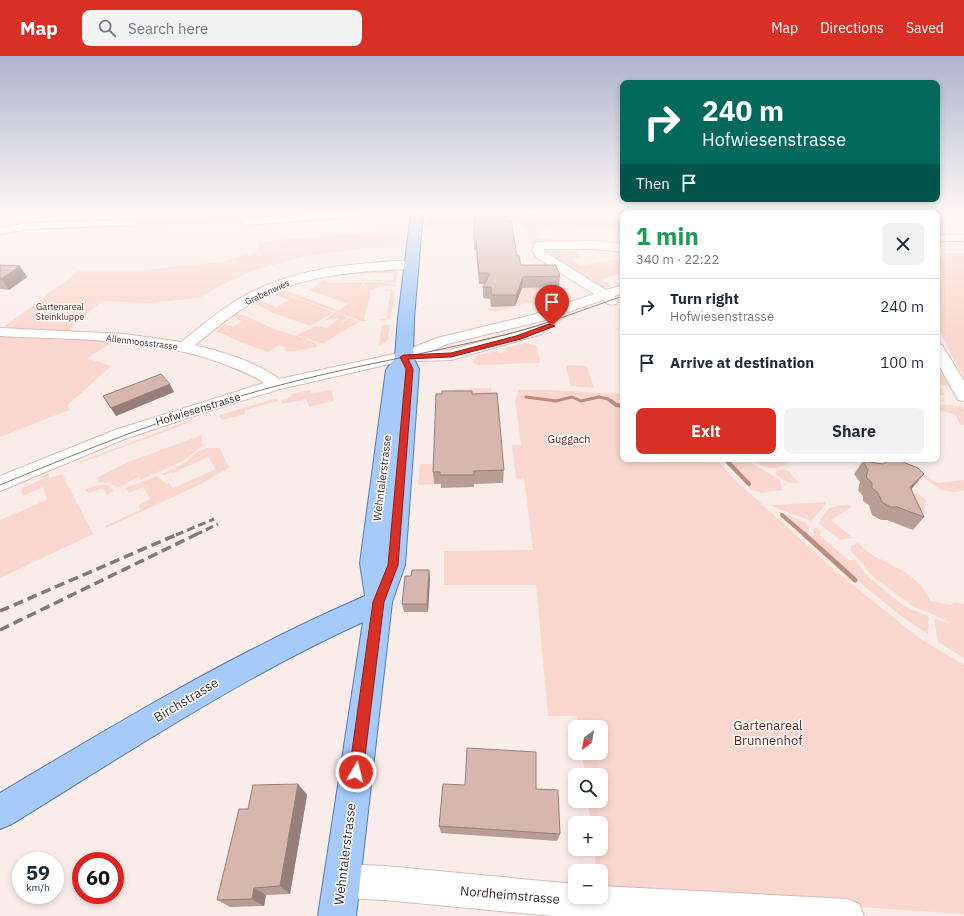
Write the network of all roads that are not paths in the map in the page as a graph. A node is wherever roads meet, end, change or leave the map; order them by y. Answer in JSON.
{"nodes":[{"id":1,"x":413,"y":253,"type":"edge"},
{"id":2,"x":540,"y":253,"type":"edge"},
{"id":3,"x":412,"y":265,"type":"junction"},
{"id":4,"x":614,"y":300,"type":"edge"},
{"id":5,"x":0,"y":332,"type":"edge"},
{"id":6,"x":184,"y":347,"type":"junction"},
{"id":7,"x":940,"y":353,"type":"edge"},
{"id":8,"x":404,"y":357,"type":"junction"},
{"id":9,"x":276,"y":385,"type":"junction"},
{"id":10,"x":964,"y":396,"type":"edge"},
{"id":11,"x":0,"y":484,"type":"edge"},
{"id":12,"x":379,"y":602,"type":"junction"},
{"id":13,"x":0,"y":812,"type":"edge"},
{"id":14,"x":339,"y":899,"type":"edge"},
{"id":15,"x":847,"y":916,"type":"edge"}],
"edges":[{"from":1,"to":3,"type":"main road","name":"Wehntalerstrasse"},
{"from":2,"to":4,"type":"street"},
{"from":3,"to":6,"type":"street","name":"Grabenwies"},
{"from":3,"to":8,"type":"main road","name":"Wehntalerstrasse"},
{"from":4,"to":8,"type":"street","name":"Hofwiesenstrasse"},
{"from":5,"to":6,"type":"street","name":"Allenmoosstrasse"},
{"from":6,"to":9,"type":"street","name":"Allenmoosstrasse"},
{"from":7,"to":10,"type":"street"},
{"from":8,"to":9,"type":"street","name":"Hofwiesenstrasse"},
{"from":8,"to":12,"type":"main road","name":"Wehntalerstrasse"},
{"from":9,"to":11,"type":"street","name":"Hofwiesenstrasse"},
{"from":12,"to":13,"type":"main road","name":"Birchstrasse"},
{"from":12,"to":14,"type":"main road","name":"Wehntalerstrasse"},
{"from":14,"to":15,"type":"street","name":"Nordheimstrasse"}]}
